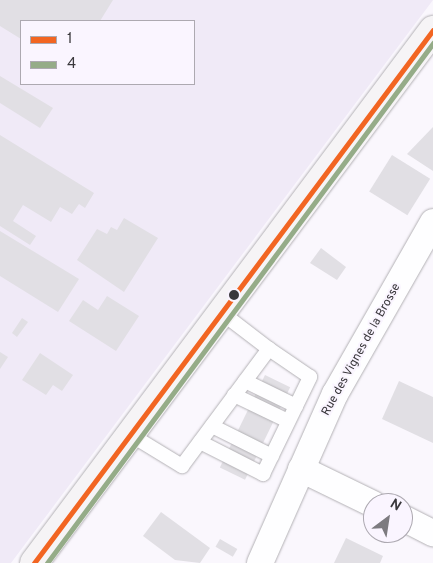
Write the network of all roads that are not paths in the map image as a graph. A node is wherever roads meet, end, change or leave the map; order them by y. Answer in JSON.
{"nodes":[{"id":1,"x":433,"y":30,"type":"edge"},
{"id":2,"x":433,"y":222,"type":"edge"},
{"id":3,"x":222,"y":313,"type":"junction"},
{"id":4,"x":269,"y":349,"type":"junction"},
{"id":5,"x":245,"y":381,"type":"junction"},
{"id":6,"x":234,"y":395,"type":"junction"},
{"id":7,"x":296,"y":406,"type":"junction"},
{"id":8,"x":288,"y":421,"type":"junction"},
{"id":9,"x":212,"y":426,"type":"junction"},
{"id":10,"x":131,"y":435,"type":"junction"},
{"id":11,"x":200,"y":442,"type":"junction"},
{"id":12,"x":272,"y":456,"type":"junction"},
{"id":13,"x":301,"y":469,"type":"junction"},
{"id":14,"x":363,"y":499,"type":"edge"},
{"id":15,"x":413,"y":523,"type":"edge"},
{"id":16,"x":433,"y":533,"type":"edge"},
{"id":17,"x":37,"y":561,"type":"edge"},
{"id":18,"x":260,"y":563,"type":"edge"}],
"edges":[{"from":1,"to":3,"type":"main road"},
{"from":2,"to":13,"type":"street","name":"Rue des Vignes de la Brosse"},
{"from":3,"to":4,"type":"lane"},
{"from":3,"to":10,"type":"main road"},
{"from":4,"to":5,"type":"lane"},
{"from":4,"to":7,"type":"lane"},
{"from":5,"to":6,"type":"lane"},
{"from":5,"to":7,"type":"lane"},
{"from":6,"to":8,"type":"lane"},
{"from":6,"to":9,"type":"lane"},
{"from":7,"to":8,"type":"lane"},
{"from":8,"to":12,"type":"lane"},
{"from":9,"to":11,"type":"lane"},
{"from":9,"to":12,"type":"lane"},
{"from":10,"to":11,"type":"lane"},
{"from":10,"to":17,"type":"main road"},
{"from":11,"to":12,"type":"lane"},
{"from":13,"to":14,"type":"street"},
{"from":13,"to":18,"type":"street","name":"Rue des Vignes de la Brosse"},
{"from":15,"to":16,"type":"street"}]}
